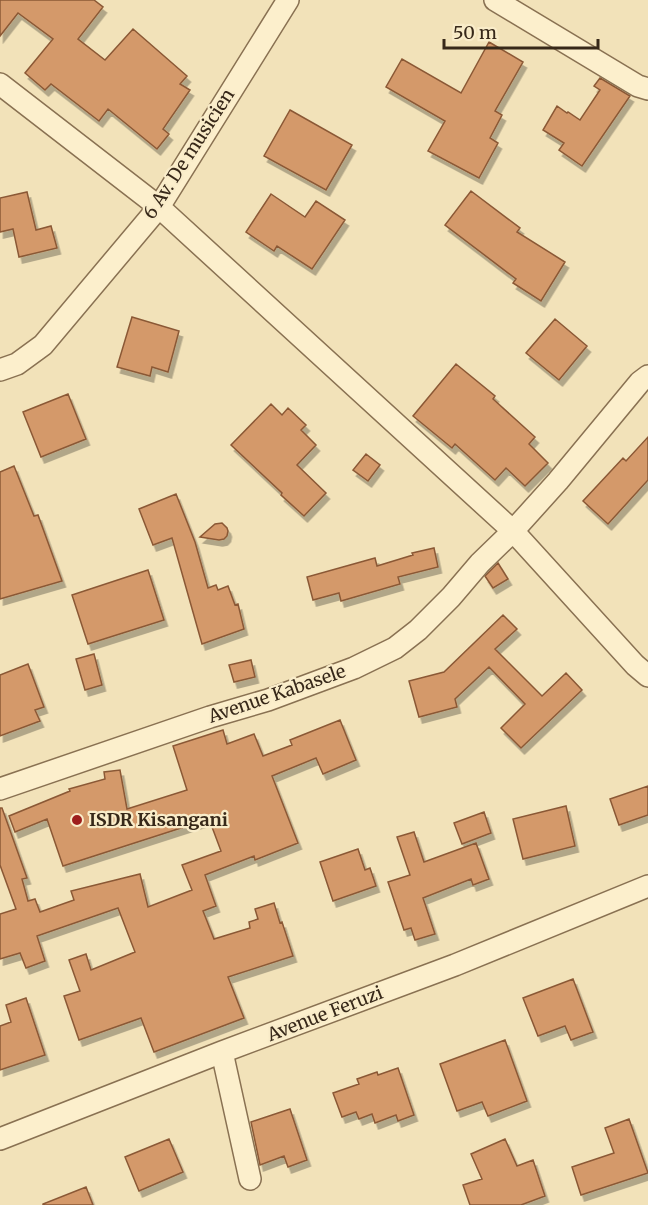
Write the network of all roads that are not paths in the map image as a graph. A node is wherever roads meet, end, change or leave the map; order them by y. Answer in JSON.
{"nodes":[{"id":1,"x":288,"y":0,"type":"edge"},
{"id":2,"x":495,"y":0,"type":"edge"},
{"id":3,"x":0,"y":84,"type":"edge"},
{"id":4,"x":648,"y":89,"type":"edge"},
{"id":5,"x":159,"y":207,"type":"junction"},
{"id":6,"x":0,"y":370,"type":"edge"},
{"id":7,"x":648,"y":376,"type":"edge"},
{"id":8,"x":513,"y":531,"type":"junction"},
{"id":9,"x":648,"y":676,"type":"edge"},
{"id":10,"x":0,"y":789,"type":"edge"},
{"id":11,"x":648,"y":886,"type":"edge"},
{"id":12,"x":222,"y":1052,"type":"junction"},
{"id":13,"x":0,"y":1139,"type":"edge"},
{"id":14,"x":250,"y":1179,"type":"dead end"}],
"edges":[{"from":1,"to":5,"type":"street","name":"6 Av. De musicien"},
{"from":2,"to":4,"type":"street"},
{"from":3,"to":5,"type":"street"},
{"from":5,"to":6,"type":"street","name":"6 Av. De musicien"},
{"from":5,"to":8,"type":"street"},
{"from":7,"to":8,"type":"street","name":"Avenue Kabasele"},
{"from":8,"to":9,"type":"street"},
{"from":8,"to":10,"type":"street","name":"Avenue Kabasele"},
{"from":11,"to":12,"type":"street","name":"Avenue Feruzi"},
{"from":12,"to":13,"type":"street","name":"Avenue Feruzi"},
{"from":12,"to":14,"type":"street"}]}
